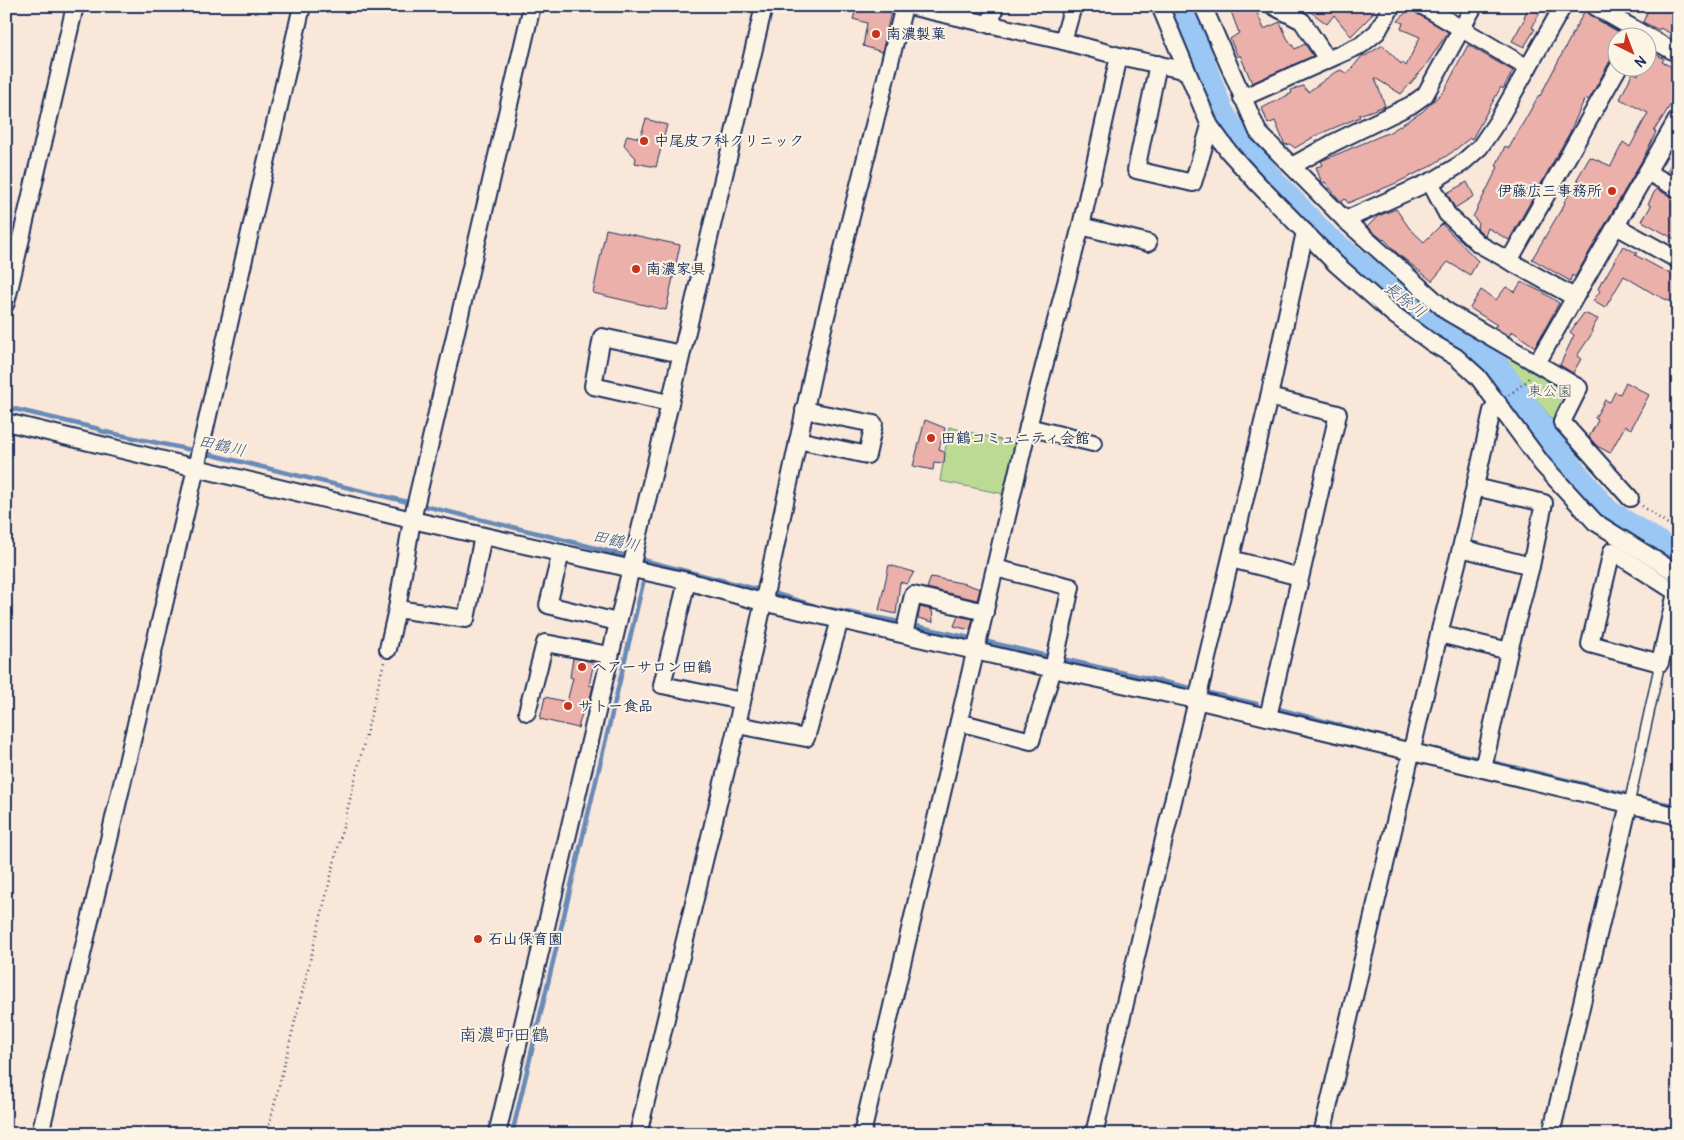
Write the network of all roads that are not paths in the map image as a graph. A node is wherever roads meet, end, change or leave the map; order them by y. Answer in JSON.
{"nodes":[{"id":1,"x":75,"y":6,"type":"edge"},
{"id":2,"x":302,"y":6,"type":"edge"},
{"id":3,"x":532,"y":6,"type":"edge"},
{"id":4,"x":764,"y":6,"type":"edge"},
{"id":5,"x":904,"y":6,"type":"edge"},
{"id":6,"x":995,"y":6,"type":"edge"},
{"id":7,"x":1073,"y":6,"type":"edge"},
{"id":8,"x":1160,"y":6,"type":"edge"},
{"id":9,"x":1204,"y":6,"type":"edge"},
{"id":10,"x":1273,"y":6,"type":"edge"},
{"id":11,"x":1392,"y":6,"type":"edge"},
{"id":12,"x":1423,"y":6,"type":"edge"},
{"id":13,"x":1474,"y":6,"type":"edge"},
{"id":14,"x":1562,"y":6,"type":"edge"},
{"id":15,"x":1594,"y":6,"type":"edge"},
{"id":16,"x":917,"y":7,"type":"edge"},
{"id":17,"x":990,"y":25,"type":"junction"},
{"id":18,"x":1461,"y":28,"type":"junction"},
{"id":19,"x":1627,"y":28,"type":"edge"},
{"id":20,"x":1063,"y":41,"type":"junction"},
{"id":21,"x":1656,"y":44,"type":"edge"},
{"id":22,"x":1678,"y":54,"type":"edge"},
{"id":23,"x":1120,"y":56,"type":"junction"},
{"id":24,"x":1327,"y":59,"type":"junction"},
{"id":25,"x":1158,"y":64,"type":"junction"},
{"id":26,"x":1528,"y":68,"type":"junction"},
{"id":27,"x":1186,"y":71,"type":"junction"},
{"id":28,"x":1612,"y":78,"type":"edge"},
{"id":29,"x":1242,"y":98,"type":"junction"},
{"id":30,"x":1678,"y":118,"type":"edge"},
{"id":31,"x":1210,"y":126,"type":"junction"},
{"id":32,"x":1292,"y":166,"type":"junction"},
{"id":33,"x":1647,"y":172,"type":"junction"},
{"id":34,"x":1430,"y":182,"type":"junction"},
{"id":35,"x":1678,"y":189,"type":"edge"},
{"id":36,"x":1345,"y":220,"type":"junction"},
{"id":37,"x":1081,"y":226,"type":"junction"},
{"id":38,"x":1616,"y":226,"type":"junction"},
{"id":39,"x":1305,"y":232,"type":"junction"},
{"id":40,"x":1148,"y":243,"type":"dead end"},
{"id":41,"x":1678,"y":260,"type":"edge"},
{"id":42,"x":1509,"y":261,"type":"junction"},
{"id":43,"x":1574,"y":298,"type":"junction"},
{"id":44,"x":6,"y":303,"type":"edge"},
{"id":45,"x":681,"y":354,"type":"junction"},
{"id":46,"x":1537,"y":362,"type":"junction"},
{"id":47,"x":1269,"y":397,"type":"junction"},
{"id":48,"x":1500,"y":402,"type":"junction"},
{"id":49,"x":669,"y":403,"type":"junction"},
{"id":50,"x":804,"y":410,"type":"junction"},
{"id":51,"x":6,"y":422,"type":"edge"},
{"id":52,"x":1028,"y":427,"type":"junction"},
{"id":53,"x":798,"y":440,"type":"junction"},
{"id":54,"x":1093,"y":443,"type":"dead end"},
{"id":55,"x":198,"y":458,"type":"junction"},
{"id":56,"x":1475,"y":487,"type":"junction"},
{"id":57,"x":1630,"y":498,"type":"road end"},
{"id":58,"x":414,"y":510,"type":"junction"},
{"id":59,"x":483,"y":536,"type":"junction"},
{"id":60,"x":1461,"y":548,"type":"junction"},
{"id":61,"x":561,"y":553,"type":"junction"},
{"id":62,"x":1231,"y":559,"type":"junction"},
{"id":63,"x":632,"y":563,"type":"junction"},
{"id":64,"x":1531,"y":566,"type":"junction"},
{"id":65,"x":995,"y":568,"type":"junction"},
{"id":66,"x":1678,"y":574,"type":"edge"},
{"id":67,"x":1300,"y":577,"type":"junction"},
{"id":68,"x":687,"y":581,"type":"junction"},
{"id":69,"x":1677,"y":588,"type":"edge"},
{"id":70,"x":762,"y":602,"type":"junction"},
{"id":71,"x":397,"y":609,"type":"junction"},
{"id":72,"x":985,"y":612,"type":"junction"},
{"id":73,"x":840,"y":620,"type":"junction"},
{"id":74,"x":617,"y":622,"type":"junction"},
{"id":75,"x":904,"y":634,"type":"junction"},
{"id":76,"x":1439,"y":634,"type":"junction"},
{"id":77,"x":388,"y":649,"type":"road end"},
{"id":78,"x":976,"y":651,"type":"junction"},
{"id":79,"x":1509,"y":651,"type":"junction"},
{"id":80,"x":609,"y":655,"type":"junction"},
{"id":81,"x":1660,"y":663,"type":"junction"},
{"id":82,"x":1053,"y":669,"type":"junction"},
{"id":83,"x":1196,"y":700,"type":"junction"},
{"id":84,"x":742,"y":701,"type":"junction"},
{"id":85,"x":527,"y":712,"type":"dead end"},
{"id":86,"x":1268,"y":717,"type":"junction"},
{"id":87,"x":959,"y":722,"type":"junction"},
{"id":88,"x":737,"y":725,"type":"junction"},
{"id":89,"x":1411,"y":751,"type":"junction"},
{"id":90,"x":1483,"y":769,"type":"junction"},
{"id":91,"x":1628,"y":804,"type":"junction"},
{"id":92,"x":1678,"y":816,"type":"edge"},
{"id":93,"x":40,"y":1134,"type":"edge"},
{"id":94,"x":497,"y":1134,"type":"edge"},
{"id":95,"x":638,"y":1134,"type":"edge"},
{"id":96,"x":862,"y":1134,"type":"edge"},
{"id":97,"x":1094,"y":1134,"type":"edge"},
{"id":98,"x":1322,"y":1134,"type":"edge"},
{"id":99,"x":1551,"y":1134,"type":"edge"}],
"edges":[{"from":1,"to":44,"type":"street"},
{"from":2,"to":55,"type":"street"},
{"from":3,"to":58,"type":"street"},
{"from":4,"to":45,"type":"street"},
{"from":5,"to":50,"type":"street"},
{"from":6,"to":17,"type":"street"},
{"from":7,"to":20,"type":"street"},
{"from":8,"to":27,"type":"street"},
{"from":9,"to":29,"type":"street"},
{"from":10,"to":24,"type":"street"},
{"from":11,"to":24,"type":"street"},
{"from":12,"to":18,"type":"street"},
{"from":13,"to":18,"type":"street"},
{"from":14,"to":26,"type":"street"},
{"from":15,"to":19,"type":"street"},
{"from":16,"to":17,"type":"street"},
{"from":17,"to":20,"type":"street"},
{"from":18,"to":26,"type":"street"},
{"from":18,"to":32,"type":"street"},
{"from":20,"to":23,"type":"street"},
{"from":21,"to":22,"type":"street"},
{"from":23,"to":25,"type":"street"},
{"from":23,"to":37,"type":"street"},
{"from":24,"to":29,"type":"street"},
{"from":25,"to":27,"type":"street"},
{"from":25,"to":31,"type":"street"},
{"from":26,"to":34,"type":"street"},
{"from":27,"to":31,"type":"street"},
{"from":28,"to":42,"type":"street"},
{"from":29,"to":32,"type":"street"},
{"from":30,"to":33,"type":"street"},
{"from":31,"to":39,"type":"street"},
{"from":32,"to":36,"type":"street"},
{"from":33,"to":35,"type":"street"},
{"from":33,"to":38,"type":"street"},
{"from":34,"to":36,"type":"street"},
{"from":34,"to":42,"type":"street"},
{"from":36,"to":46,"type":"street"},
{"from":37,"to":40,"type":"street"},
{"from":37,"to":52,"type":"street"},
{"from":38,"to":41,"type":"street"},
{"from":38,"to":43,"type":"street"},
{"from":39,"to":47,"type":"street"},
{"from":39,"to":48,"type":"street"},
{"from":42,"to":43,"type":"street"},
{"from":43,"to":46,"type":"street"},
{"from":45,"to":49,"type":"street"},
{"from":45,"to":49,"type":"street"},
{"from":46,"to":57,"type":"street"},
{"from":47,"to":62,"type":"street"},
{"from":47,"to":67,"type":"street"},
{"from":48,"to":56,"type":"street"},
{"from":48,"to":66,"type":"street"},
{"from":49,"to":63,"type":"street"},
{"from":50,"to":53,"type":"street"},
{"from":50,"to":53,"type":"street"},
{"from":51,"to":55,"type":"street"},
{"from":52,"to":54,"type":"street"},
{"from":52,"to":65,"type":"street"},
{"from":53,"to":70,"type":"street"},
{"from":55,"to":58,"type":"street"},
{"from":55,"to":93,"type":"street"},
{"from":56,"to":60,"type":"street"},
{"from":56,"to":64,"type":"street"},
{"from":58,"to":59,"type":"street"},
{"from":58,"to":71,"type":"street"},
{"from":59,"to":61,"type":"street"},
{"from":59,"to":71,"type":"street"},
{"from":60,"to":64,"type":"street"},
{"from":60,"to":76,"type":"street"},
{"from":61,"to":63,"type":"street"},
{"from":61,"to":74,"type":"street"},
{"from":62,"to":67,"type":"street"},
{"from":62,"to":83,"type":"street"},
{"from":63,"to":68,"type":"street"},
{"from":63,"to":74,"type":"street"},
{"from":64,"to":79,"type":"street"},
{"from":65,"to":72,"type":"street"},
{"from":65,"to":82,"type":"street"},
{"from":67,"to":86,"type":"street"},
{"from":68,"to":70,"type":"street"},
{"from":68,"to":84,"type":"street"},
{"from":69,"to":81,"type":"street"},
{"from":69,"to":81,"type":"street"},
{"from":70,"to":73,"type":"street"},
{"from":70,"to":84,"type":"street"},
{"from":71,"to":77,"type":"street"},
{"from":72,"to":75,"type":"street"},
{"from":72,"to":78,"type":"street"},
{"from":73,"to":75,"type":"street"},
{"from":73,"to":88,"type":"street"},
{"from":74,"to":80,"type":"street"},
{"from":75,"to":78,"type":"street"},
{"from":76,"to":79,"type":"street"},
{"from":76,"to":89,"type":"street"},
{"from":78,"to":82,"type":"street"},
{"from":78,"to":87,"type":"street"},
{"from":79,"to":90,"type":"street"},
{"from":80,"to":85,"type":"street"},
{"from":80,"to":94,"type":"street"},
{"from":81,"to":91,"type":"lane"},
{"from":82,"to":83,"type":"street"},
{"from":82,"to":87,"type":"street"},
{"from":83,"to":86,"type":"street"},
{"from":83,"to":97,"type":"street"},
{"from":84,"to":88,"type":"street"},
{"from":86,"to":89,"type":"street"},
{"from":87,"to":96,"type":"street"},
{"from":88,"to":95,"type":"street"},
{"from":89,"to":90,"type":"street"},
{"from":89,"to":98,"type":"street"},
{"from":90,"to":91,"type":"street"},
{"from":91,"to":92,"type":"street"},
{"from":91,"to":99,"type":"street"}]}
